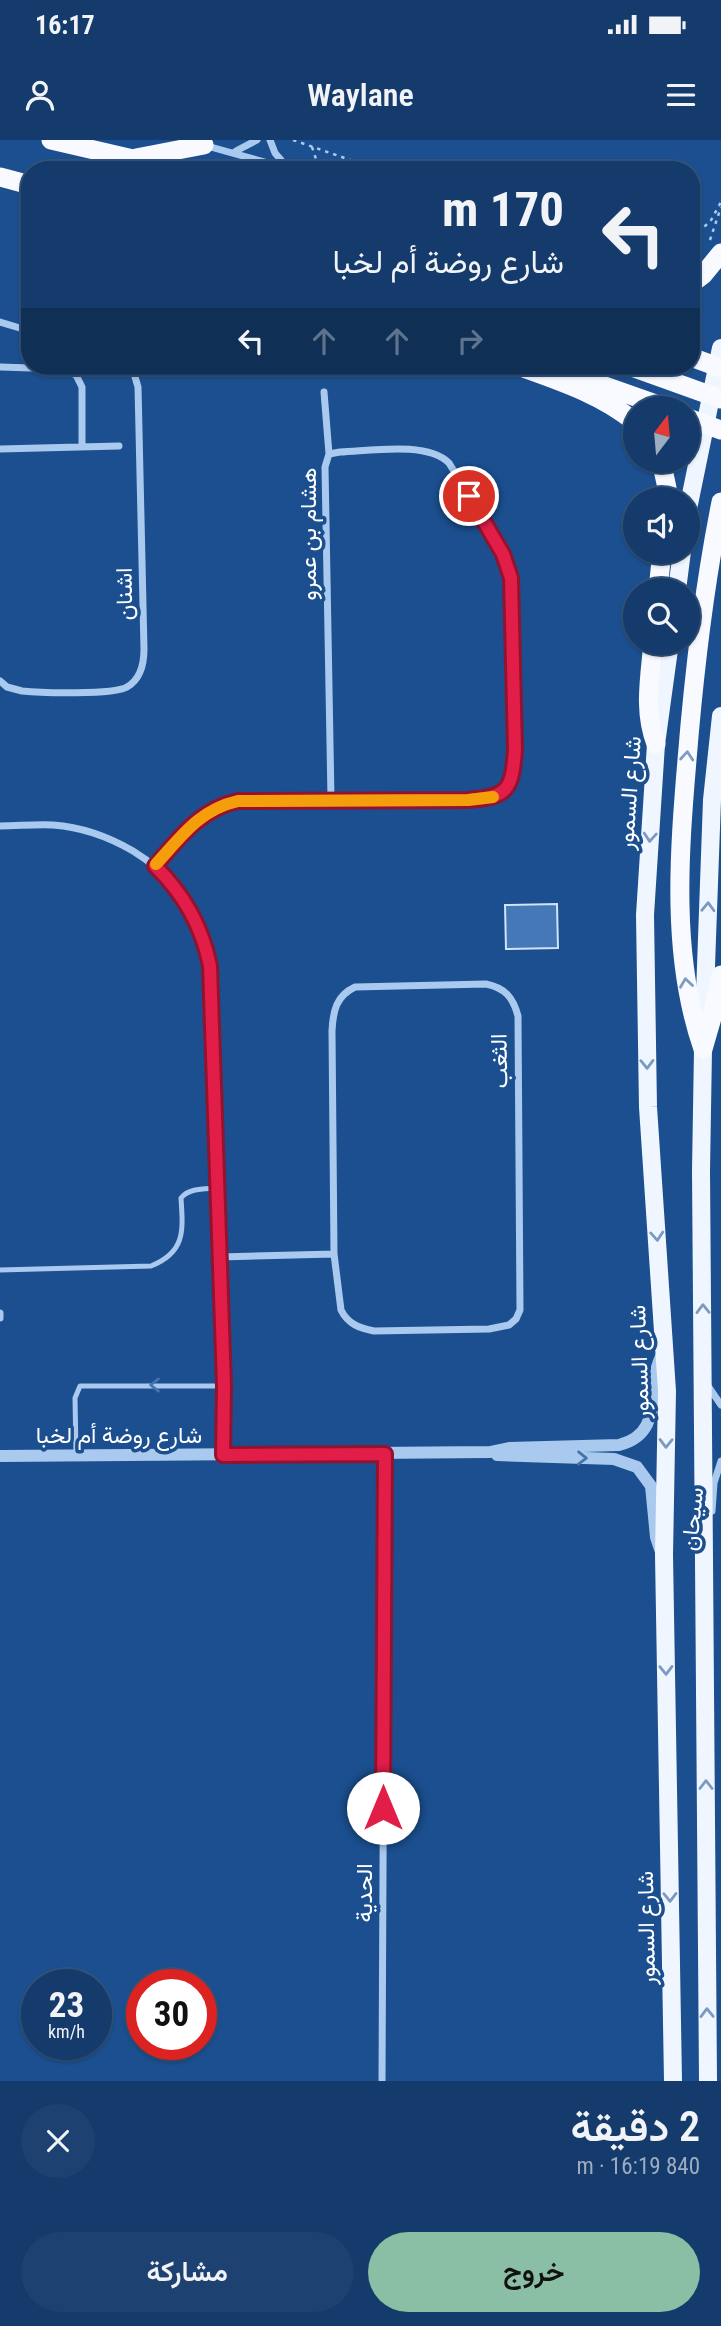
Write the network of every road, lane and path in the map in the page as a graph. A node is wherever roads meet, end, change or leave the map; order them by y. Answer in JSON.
{"nodes":[{"id":1,"x":51,"y":140,"type":"edge"},
{"id":2,"x":181,"y":140,"type":"edge"},
{"id":3,"x":257,"y":140,"type":"edge"},
{"id":4,"x":270,"y":140,"type":"edge"},
{"id":5,"x":293,"y":140,"type":"edge"},
{"id":6,"x":204,"y":145,"type":"junction"},
{"id":7,"x":312,"y":147,"type":"junction"},
{"id":8,"x":234,"y":151,"type":"junction"},
{"id":9,"x":133,"y":159,"type":"junction"},
{"id":10,"x":139,"y":161,"type":"edge"},
{"id":11,"x":266,"y":161,"type":"edge"},
{"id":12,"x":283,"y":161,"type":"edge"},
{"id":13,"x":321,"y":161,"type":"edge"},
{"id":14,"x":353,"y":161,"type":"edge"},
{"id":15,"x":0,"y":177,"type":"edge"},
{"id":16,"x":21,"y":183,"type":"edge"},
{"id":17,"x":721,"y":205,"type":"edge"},
{"id":18,"x":700,"y":230,"type":"edge"},
{"id":19,"x":715,"y":247,"type":"edge"},
{"id":20,"x":700,"y":277,"type":"edge"},
{"id":21,"x":0,"y":323,"type":"edge"},
{"id":22,"x":21,"y":329,"type":"edge"},
{"id":23,"x":700,"y":359,"type":"edge"},
{"id":24,"x":720,"y":364,"type":"edge"},
{"id":25,"x":0,"y":367,"type":"edge"},
{"id":26,"x":21,"y":367,"type":"edge"},
{"id":27,"x":76,"y":375,"type":"edge"},
{"id":28,"x":135,"y":375,"type":"edge"},
{"id":29,"x":543,"y":375,"type":"edge"},
{"id":30,"x":574,"y":375,"type":"edge"},
{"id":31,"x":654,"y":375,"type":"edge"},
{"id":32,"x":324,"y":392,"type":"dead end"},
{"id":33,"x":633,"y":396,"type":"edge"},
{"id":34,"x":716,"y":397,"type":"edge"},
{"id":35,"x":623,"y":412,"type":"edge"},
{"id":36,"x":708,"y":422,"type":"edge"},
{"id":37,"x":119,"y":446,"type":"dead end"},
{"id":38,"x":82,"y":447,"type":"junction"},
{"id":39,"x":0,"y":449,"type":"edge"},
{"id":40,"x":329,"y":454,"type":"junction"},
{"id":41,"x":693,"y":487,"type":"edge"},
{"id":42,"x":721,"y":502,"type":"edge"},
{"id":43,"x":652,"y":655,"type":"edge"},
{"id":44,"x":668,"y":655,"type":"edge"},
{"id":45,"x":0,"y":681,"type":"edge"},
{"id":46,"x":721,"y":716,"type":"edge"},
{"id":47,"x":656,"y":744,"type":"junction"},
{"id":48,"x":331,"y":799,"type":"junction"},
{"id":49,"x":0,"y":826,"type":"edge"},
{"id":50,"x":155,"y":866,"type":"junction"},
{"id":51,"x":721,"y":975,"type":"edge"},
{"id":52,"x":703,"y":1049,"type":"junction"},
{"id":53,"x":216,"y":1188,"type":"junction"},
{"id":54,"x":334,"y":1254,"type":"junction"},
{"id":55,"x":220,"y":1257,"type":"junction"},
{"id":56,"x":0,"y":1269,"type":"edge"},
{"id":57,"x":665,"y":1350,"type":"junction"},
{"id":58,"x":704,"y":1378,"type":"junction"},
{"id":59,"x":224,"y":1386,"type":"junction"},
{"id":60,"x":721,"y":1405,"type":"edge"},
{"id":61,"x":490,"y":1452,"type":"junction"},
{"id":62,"x":385,"y":1454,"type":"junction"},
{"id":63,"x":223,"y":1455,"type":"junction"},
{"id":64,"x":0,"y":1456,"type":"edge"},
{"id":65,"x":76,"y":1456,"type":"junction"},
{"id":66,"x":721,"y":1461,"type":"edge"},
{"id":67,"x":664,"y":1555,"type":"junction"},
{"id":68,"x":705,"y":1582,"type":"junction"},
{"id":69,"x":382,"y":2081,"type":"edge"},
{"id":70,"x":673,"y":2081,"type":"edge"},
{"id":71,"x":708,"y":2081,"type":"edge"}],
"edges":[{"from":1,"to":9,"type":"highway"},
{"from":2,"to":6,"type":"street"},
{"from":3,"to":8,"type":"street"},
{"from":4,"to":12,"type":"street"},
{"from":5,"to":7,"type":"path"},
{"from":6,"to":8,"type":"street"},
{"from":6,"to":9,"type":"highway"},
{"from":7,"to":13,"type":"path"},
{"from":7,"to":14,"type":"path"},
{"from":8,"to":11,"type":"street"},
{"from":9,"to":10,"type":"highway"},
{"from":15,"to":16,"type":"highway"},
{"from":17,"to":18,"type":"path"},
{"from":17,"to":19,"type":"path"},
{"from":19,"to":20,"type":"highway"},
{"from":21,"to":22,"type":"street"},
{"from":23,"to":24,"type":"highway"},
{"from":24,"to":34,"type":"main road"},
{"from":25,"to":26,"type":"street"},
{"from":27,"to":38,"type":"street"},
{"from":28,"to":45,"type":"street","name":"اشنان"},
{"from":29,"to":35,"type":"highway"},
{"from":30,"to":33,"type":"highway"},
{"from":31,"to":34,"type":"highway"},
{"from":32,"to":40,"type":"street"},
{"from":34,"to":36,"type":"main road"},
{"from":36,"to":41,"type":"main road"},
{"from":37,"to":38,"type":"street"},
{"from":38,"to":39,"type":"street"},
{"from":40,"to":48,"type":"street","name":"هشام بن عمرو"},
{"from":40,"to":48,"type":"street","name":"هشام بن عمرو"},
{"from":52,"to":42,"type":"highway","one_way":true},
{"from":43,"to":47,"type":"highway"},
{"from":44,"to":47,"type":"main road","name":"شارع السمور"},
{"from":52,"to":46,"type":"main road","one_way":true},
{"from":47,"to":57,"type":"main road","name":"شارع السمور","one_way":true},
{"from":48,"to":50,"type":"street","name":"هشام بن عمرو"},
{"from":49,"to":50,"type":"street"},
{"from":50,"to":53,"type":"street"},
{"from":51,"to":52,"type":"highway"},
{"from":58,"to":52,"type":"main road","one_way":true},
{"from":53,"to":55,"type":"street"},
{"from":53,"to":56,"type":"lane"},
{"from":54,"to":54,"type":"street","name":"الثغب"},
{"from":54,"to":55,"type":"street"},
{"from":55,"to":59,"type":"street"},
{"from":57,"to":61,"type":"street","name":"شارع روضة أم لخبا"},
{"from":57,"to":67,"type":"main road","name":"شارع السمور","one_way":true},
{"from":58,"to":60,"type":"street"},
{"from":58,"to":68,"type":"main road"},
{"from":59,"to":63,"type":"street"},
{"from":59,"to":65,"type":"lane","one_way":true},
{"from":61,"to":62,"type":"street","name":"شارع روضة أم لخبا"},
{"from":61,"to":67,"type":"street","name":"شارع روضة أم لخبا","one_way":true},
{"from":62,"to":63,"type":"street","name":"شارع روضة أم لخبا"},
{"from":62,"to":69,"type":"street","name":"الحدية"},
{"from":63,"to":65,"type":"street","name":"شارع روضة أم لخبا"},
{"from":64,"to":65,"type":"street","name":"شارع روضة أم لخبا"},
{"from":66,"to":68,"type":"street","name":"سيحان"},
{"from":67,"to":70,"type":"main road","name":"شارع السمور","one_way":true},
{"from":71,"to":68,"type":"main road","one_way":true}]}
